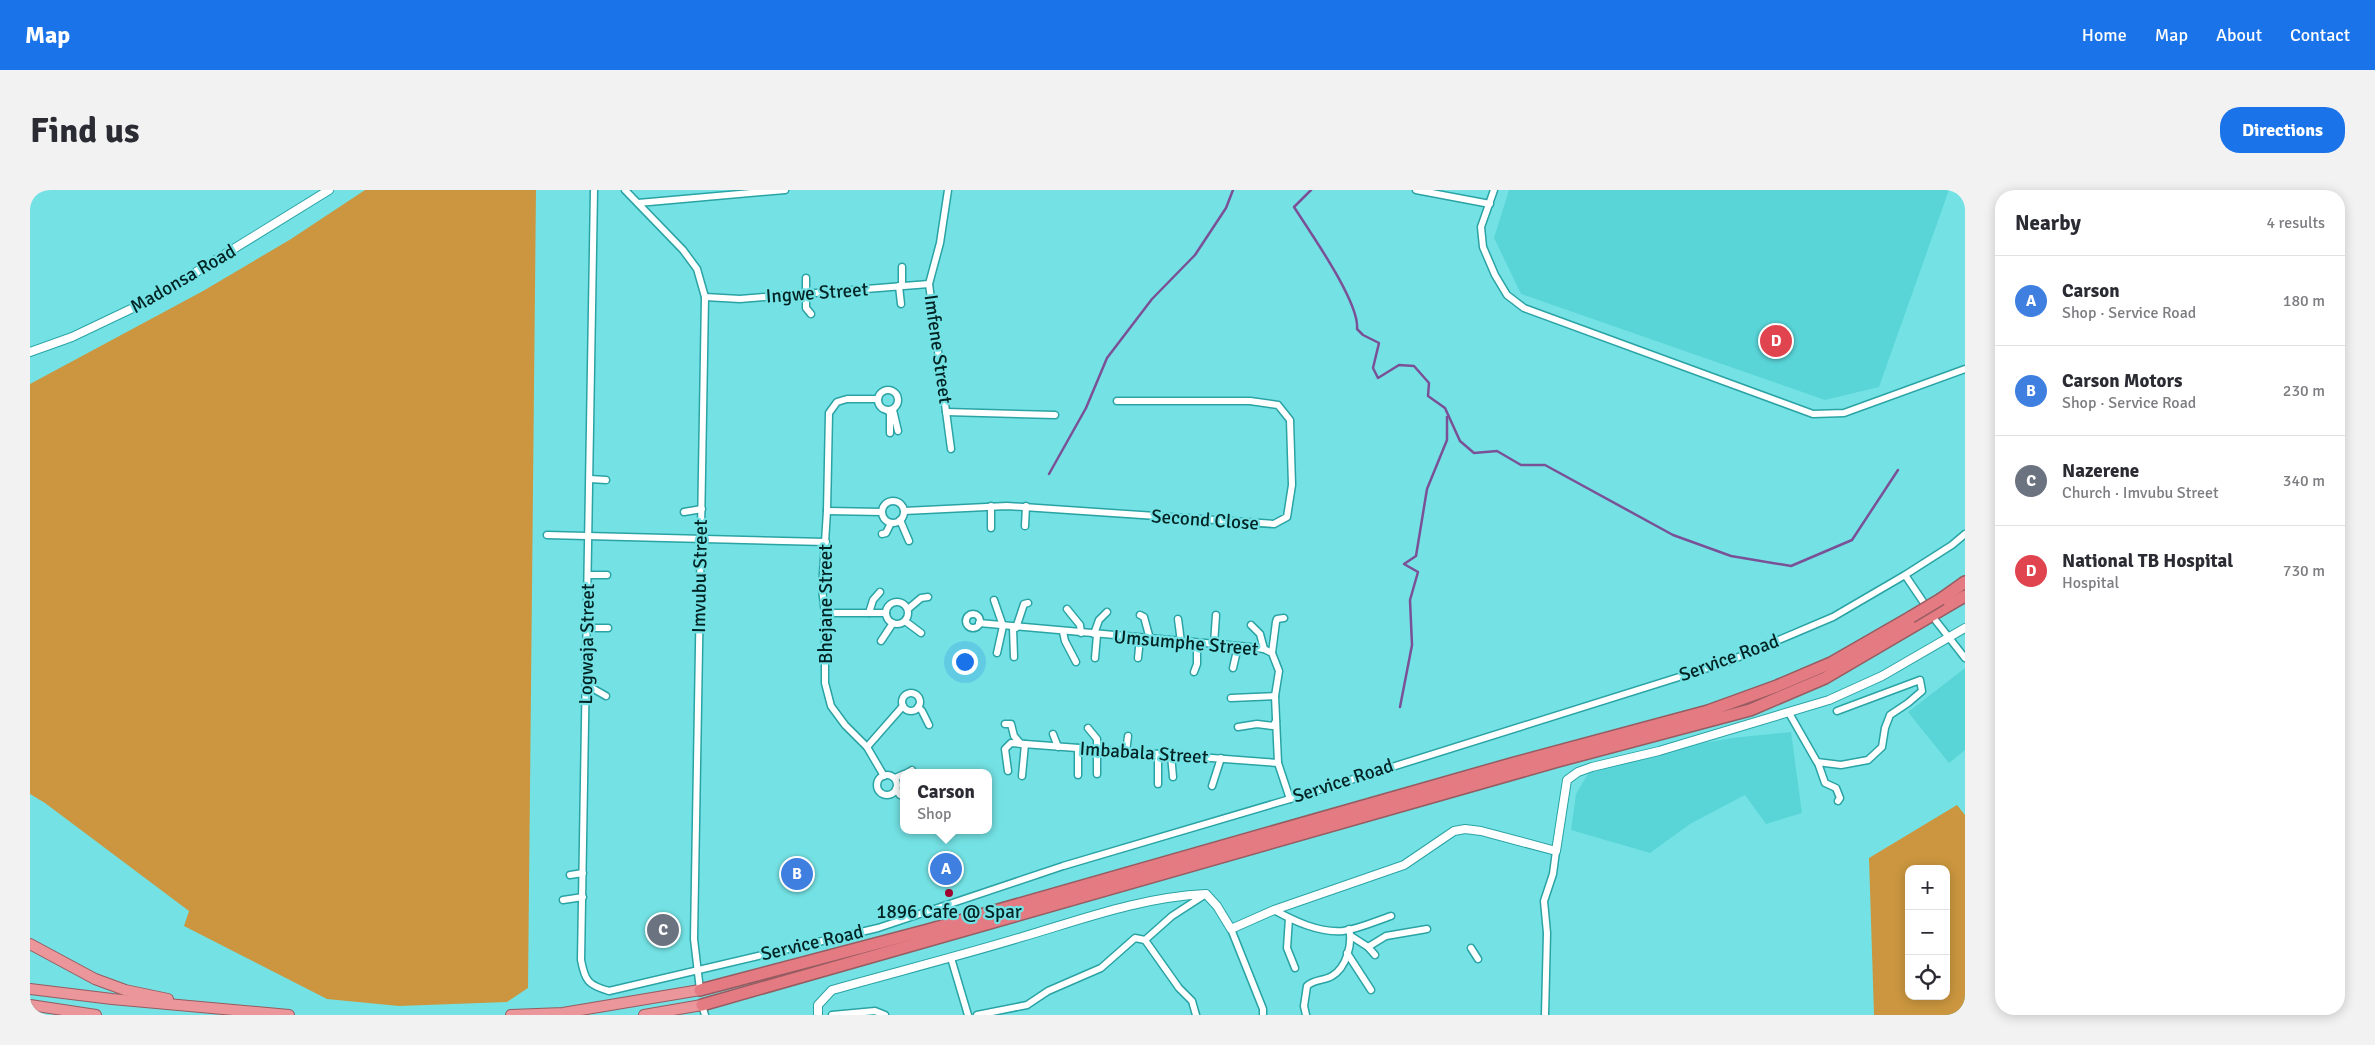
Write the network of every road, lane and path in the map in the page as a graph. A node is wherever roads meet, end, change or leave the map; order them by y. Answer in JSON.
{"nodes":[{"id":1,"x":329,"y":190,"type":"edge"},
{"id":2,"x":594,"y":190,"type":"edge"},
{"id":3,"x":626,"y":190,"type":"edge"},
{"id":4,"x":785,"y":190,"type":"edge"},
{"id":5,"x":948,"y":190,"type":"edge"},
{"id":6,"x":1416,"y":190,"type":"edge"},
{"id":7,"x":1494,"y":190,"type":"edge"},
{"id":8,"x":1443,"y":193,"type":"edge"},
{"id":9,"x":638,"y":203,"type":"junction"},
{"id":10,"x":1490,"y":204,"type":"junction"},
{"id":11,"x":902,"y":267,"type":"dead end"},
{"id":12,"x":806,"y":278,"type":"dead end"},
{"id":13,"x":929,"y":284,"type":"junction"},
{"id":14,"x":900,"y":286,"type":"junction"},
{"id":15,"x":806,"y":294,"type":"junction"},
{"id":16,"x":705,"y":297,"type":"junction"},
{"id":17,"x":900,"y":304,"type":"dead end"},
{"id":18,"x":811,"y":314,"type":"dead end"},
{"id":19,"x":30,"y":352,"type":"edge"},
{"id":20,"x":1965,"y":369,"type":"edge"},
{"id":21,"x":878,"y":398,"type":"junction"},
{"id":22,"x":1117,"y":401,"type":"dead end"},
{"id":23,"x":890,"y":410,"type":"junction"},
{"id":24,"x":946,"y":412,"type":"junction"},
{"id":25,"x":1055,"y":415,"type":"dead end"},
{"id":26,"x":898,"y":431,"type":"dead end"},
{"id":27,"x":890,"y":433,"type":"dead end"},
{"id":28,"x":952,"y":449,"type":"dead end"},
{"id":29,"x":590,"y":479,"type":"junction"},
{"id":30,"x":606,"y":480,"type":"dead end"},
{"id":31,"x":991,"y":506,"type":"junction"},
{"id":32,"x":1026,"y":506,"type":"junction"},
{"id":33,"x":702,"y":509,"type":"junction"},
{"id":34,"x":827,"y":511,"type":"junction"},
{"id":35,"x":904,"y":511,"type":"junction"},
{"id":36,"x":684,"y":512,"type":"dead end"},
{"id":37,"x":882,"y":512,"type":"junction"},
{"id":38,"x":900,"y":520,"type":"junction"},
{"id":39,"x":891,"y":522,"type":"junction"},
{"id":40,"x":1025,"y":526,"type":"dead end"},
{"id":41,"x":990,"y":528,"type":"dead end"},
{"id":42,"x":882,"y":534,"type":"dead end"},
{"id":43,"x":1965,"y":534,"type":"edge"},
{"id":44,"x":547,"y":535,"type":"dead end"},
{"id":45,"x":589,"y":536,"type":"junction"},
{"id":46,"x":701,"y":540,"type":"junction"},
{"id":47,"x":909,"y":541,"type":"dead end"},
{"id":48,"x":826,"y":542,"type":"junction"},
{"id":49,"x":588,"y":575,"type":"junction"},
{"id":50,"x":607,"y":575,"type":"dead end"},
{"id":51,"x":1906,"y":575,"type":"junction"},
{"id":52,"x":1965,"y":582,"type":"edge"},
{"id":53,"x":880,"y":592,"type":"dead end"},
{"id":54,"x":1965,"y":596,"type":"edge"},
{"id":55,"x":928,"y":597,"type":"dead end"},
{"id":56,"x":994,"y":600,"type":"dead end"},
{"id":57,"x":1028,"y":604,"type":"dead end"},
{"id":58,"x":908,"y":609,"type":"junction"},
{"id":59,"x":1067,"y":609,"type":"dead end"},
{"id":60,"x":1108,"y":612,"type":"dead end"},
{"id":61,"x":1930,"y":612,"type":"dead end"},
{"id":62,"x":824,"y":613,"type":"junction"},
{"id":63,"x":869,"y":613,"type":"junction"},
{"id":64,"x":886,"y":613,"type":"junction"},
{"id":65,"x":1140,"y":615,"type":"dead end"},
{"id":66,"x":1216,"y":615,"type":"dead end"},
{"id":67,"x":1284,"y":618,"type":"dead end"},
{"id":68,"x":1178,"y":619,"type":"dead end"},
{"id":69,"x":905,"y":621,"type":"junction"},
{"id":70,"x":1936,"y":621,"type":"dead end"},
{"id":71,"x":979,"y":623,"type":"dead end"},
{"id":72,"x":893,"y":624,"type":"junction"},
{"id":73,"x":1251,"y":625,"type":"dead end"},
{"id":74,"x":1003,"y":626,"type":"junction"},
{"id":75,"x":587,"y":628,"type":"junction"},
{"id":76,"x":608,"y":628,"type":"dead end"},
{"id":77,"x":1015,"y":628,"type":"junction"},
{"id":78,"x":1965,"y":628,"type":"edge"},
{"id":79,"x":1063,"y":632,"type":"junction"},
{"id":80,"x":921,"y":633,"type":"dead end"},
{"id":81,"x":1081,"y":634,"type":"junction"},
{"id":82,"x":1095,"y":634,"type":"junction"},
{"id":83,"x":1140,"y":638,"type":"junction"},
{"id":84,"x":1150,"y":639,"type":"junction"},
{"id":85,"x":1948,"y":639,"type":"junction"},
{"id":86,"x":881,"y":641,"type":"dead end"},
{"id":87,"x":1180,"y":642,"type":"junction"},
{"id":88,"x":1197,"y":643,"type":"junction"},
{"id":89,"x":1214,"y":644,"type":"junction"},
{"id":90,"x":1238,"y":646,"type":"junction"},
{"id":91,"x":1264,"y":649,"type":"junction"},
{"id":92,"x":997,"y":653,"type":"dead end"},
{"id":93,"x":1272,"y":653,"type":"junction"},
{"id":94,"x":1014,"y":657,"type":"dead end"},
{"id":95,"x":1094,"y":658,"type":"dead end"},
{"id":96,"x":1138,"y":658,"type":"dead end"},
{"id":97,"x":1965,"y":658,"type":"edge"},
{"id":98,"x":1076,"y":662,"type":"dead end"},
{"id":99,"x":1233,"y":668,"type":"dead end"},
{"id":100,"x":1194,"y":672,"type":"dead end"},
{"id":101,"x":586,"y":688,"type":"junction"},
{"id":102,"x":606,"y":696,"type":"dead end"},
{"id":103,"x":1275,"y":696,"type":"junction"},
{"id":104,"x":1231,"y":698,"type":"dead end"},
{"id":105,"x":903,"y":706,"type":"junction"},
{"id":106,"x":918,"y":707,"type":"junction"},
{"id":107,"x":1836,"y":711,"type":"dead end"},
{"id":108,"x":1789,"y":713,"type":"junction"},
{"id":109,"x":1276,"y":721,"type":"junction"},
{"id":110,"x":1004,"y":724,"type":"dead end"},
{"id":111,"x":929,"y":725,"type":"dead end"},
{"id":112,"x":1238,"y":727,"type":"dead end"},
{"id":113,"x":1088,"y":728,"type":"dead end"},
{"id":114,"x":1053,"y":734,"type":"dead end"},
{"id":115,"x":1128,"y":736,"type":"dead end"},
{"id":116,"x":1023,"y":744,"type":"junction"},
{"id":117,"x":867,"y":747,"type":"junction"},
{"id":118,"x":1058,"y":747,"type":"junction"},
{"id":119,"x":1078,"y":748,"type":"junction"},
{"id":120,"x":1098,"y":748,"type":"junction"},
{"id":121,"x":1126,"y":752,"type":"junction"},
{"id":122,"x":1158,"y":754,"type":"junction"},
{"id":123,"x":1171,"y":755,"type":"junction"},
{"id":124,"x":1220,"y":758,"type":"junction"},
{"id":125,"x":1278,"y":763,"type":"junction"},
{"id":126,"x":1818,"y":763,"type":"junction"},
{"id":127,"x":1008,"y":770,"type":"dead end"},
{"id":128,"x":1097,"y":774,"type":"dead end"},
{"id":129,"x":1078,"y":775,"type":"dead end"},
{"id":130,"x":884,"y":776,"type":"junction"},
{"id":131,"x":900,"y":776,"type":"edge"},
{"id":132,"x":1022,"y":776,"type":"dead end"},
{"id":133,"x":1173,"y":777,"type":"dead end"},
{"id":134,"x":895,"y":778,"type":"junction"},
{"id":135,"x":1158,"y":784,"type":"dead end"},
{"id":136,"x":1212,"y":786,"type":"dead end"},
{"id":137,"x":896,"y":789,"type":"junction"},
{"id":138,"x":900,"y":795,"type":"edge"},
{"id":139,"x":1290,"y":799,"type":"junction"},
{"id":140,"x":1838,"y":801,"type":"dead end"},
{"id":141,"x":1556,"y":850,"type":"junction"},
{"id":142,"x":584,"y":873,"type":"junction"},
{"id":143,"x":570,"y":875,"type":"dead end"},
{"id":144,"x":1206,"y":894,"type":"junction"},
{"id":145,"x":583,"y":897,"type":"junction"},
{"id":146,"x":562,"y":900,"type":"dead end"},
{"id":147,"x":1274,"y":910,"type":"junction"},
{"id":148,"x":1391,"y":916,"type":"dead end"},
{"id":149,"x":1289,"y":918,"type":"junction"},
{"id":150,"x":1231,"y":929,"type":"junction"},
{"id":151,"x":1426,"y":929,"type":"dead end"},
{"id":152,"x":1350,"y":933,"type":"junction"},
{"id":153,"x":1145,"y":940,"type":"junction"},
{"id":154,"x":30,"y":944,"type":"edge"},
{"id":155,"x":1368,"y":947,"type":"junction"},
{"id":156,"x":1471,"y":948,"type":"dead end"},
{"id":157,"x":1347,"y":954,"type":"junction"},
{"id":158,"x":1374,"y":954,"type":"dead end"},
{"id":159,"x":950,"y":958,"type":"junction"},
{"id":160,"x":1478,"y":959,"type":"dead end"},
{"id":161,"x":1295,"y":968,"type":"dead end"},
{"id":162,"x":697,"y":970,"type":"junction"},
{"id":163,"x":30,"y":989,"type":"edge"},
{"id":164,"x":700,"y":990,"type":"junction"},
{"id":165,"x":1371,"y":990,"type":"dead end"},
{"id":166,"x":30,"y":1005,"type":"edge"},
{"id":167,"x":703,"y":1010,"type":"edge"},
{"id":168,"x":250,"y":1012,"type":"junction"},
{"id":169,"x":96,"y":1015,"type":"edge"},
{"id":170,"x":289,"y":1015,"type":"edge"},
{"id":171,"x":511,"y":1015,"type":"edge"},
{"id":172,"x":644,"y":1015,"type":"edge"},
{"id":173,"x":818,"y":1015,"type":"edge"},
{"id":174,"x":832,"y":1015,"type":"edge"},
{"id":175,"x":885,"y":1015,"type":"edge"},
{"id":176,"x":968,"y":1015,"type":"edge"},
{"id":177,"x":977,"y":1015,"type":"edge"},
{"id":178,"x":1196,"y":1015,"type":"edge"},
{"id":179,"x":1263,"y":1015,"type":"edge"},
{"id":180,"x":1306,"y":1015,"type":"edge"},
{"id":181,"x":1545,"y":1015,"type":"edge"}],
"edges":[{"from":1,"to":19,"type":"street","name":"Madonsa Road"},
{"from":2,"to":29,"type":"street","name":"Logwaja Street"},
{"from":3,"to":9,"type":"street","name":"Imvubu Street"},
{"from":4,"to":9,"type":"street"},
{"from":5,"to":13,"type":"street","name":"Imfene Street"},
{"from":6,"to":8,"type":"street"},
{"from":7,"to":10,"type":"street"},
{"from":8,"to":10,"type":"street"},
{"from":9,"to":16,"type":"street","name":"Imvubu Street"},
{"from":10,"to":20,"type":"street"},
{"from":11,"to":14,"type":"street"},
{"from":12,"to":15,"type":"street"},
{"from":13,"to":14,"type":"street","name":"Ingwe Street"},
{"from":13,"to":24,"type":"street","name":"Imfene Street"},
{"from":14,"to":15,"type":"street","name":"Ingwe Street"},
{"from":14,"to":17,"type":"street"},
{"from":15,"to":16,"type":"street","name":"Ingwe Street"},
{"from":15,"to":18,"type":"street"},
{"from":16,"to":33,"type":"street","name":"Imvubu Street"},
{"from":21,"to":23,"type":"street"},
{"from":21,"to":23,"type":"street"},
{"from":21,"to":34,"type":"street","name":"Bhejane Street"},
{"from":22,"to":32,"type":"street","name":"Second Close"},
{"from":23,"to":26,"type":"street"},
{"from":23,"to":27,"type":"street"},
{"from":24,"to":25,"type":"street"},
{"from":24,"to":28,"type":"street","name":"Imfene Street"},
{"from":29,"to":30,"type":"street"},
{"from":29,"to":45,"type":"street","name":"Logwaja Street"},
{"from":31,"to":32,"type":"street","name":"Second Close"},
{"from":31,"to":35,"type":"street","name":"Second Close"},
{"from":31,"to":41,"type":"street"},
{"from":32,"to":40,"type":"street"},
{"from":33,"to":36,"type":"street"},
{"from":33,"to":46,"type":"street","name":"Imvubu Street"},
{"from":34,"to":37,"type":"street"},
{"from":34,"to":48,"type":"street","name":"Bhejane Street"},
{"from":35,"to":37,"type":"street"},
{"from":35,"to":38,"type":"street"},
{"from":37,"to":39,"type":"street"},
{"from":38,"to":39,"type":"street"},
{"from":38,"to":47,"type":"street"},
{"from":39,"to":42,"type":"street"},
{"from":43,"to":51,"type":"street","name":"Service Road"},
{"from":44,"to":45,"type":"street"},
{"from":45,"to":46,"type":"street"},
{"from":45,"to":49,"type":"street","name":"Logwaja Street"},
{"from":46,"to":48,"type":"street"},
{"from":46,"to":162,"type":"street","name":"Imvubu Street"},
{"from":48,"to":62,"type":"street","name":"Bhejane Street"},
{"from":49,"to":50,"type":"street"},
{"from":49,"to":75,"type":"street","name":"Logwaja Street"},
{"from":51,"to":61,"type":"street"},
{"from":51,"to":139,"type":"street","name":"Service Road"},
{"from":52,"to":164,"type":"highway","bridge":true},
{"from":53,"to":63,"type":"street"},
{"from":54,"to":167,"type":"highway"},
{"from":55,"to":58,"type":"street"},
{"from":56,"to":74,"type":"street"},
{"from":57,"to":77,"type":"street"},
{"from":58,"to":64,"type":"street"},
{"from":58,"to":69,"type":"street"},
{"from":59,"to":81,"type":"street"},
{"from":60,"to":82,"type":"street"},
{"from":62,"to":63,"type":"street"},
{"from":62,"to":117,"type":"street","name":"Bhejane Street"},
{"from":63,"to":64,"type":"street"},
{"from":64,"to":72,"type":"street"},
{"from":65,"to":84,"type":"street"},
{"from":66,"to":89,"type":"street"},
{"from":67,"to":93,"type":"street"},
{"from":68,"to":87,"type":"street"},
{"from":69,"to":72,"type":"street"},
{"from":69,"to":80,"type":"street"},
{"from":70,"to":85,"type":"street"},
{"from":71,"to":74,"type":"street","name":"Umsumphe Street"},
{"from":72,"to":86,"type":"street"},
{"from":73,"to":91,"type":"street"},
{"from":74,"to":77,"type":"street","name":"Umsumphe Street"},
{"from":74,"to":92,"type":"street"},
{"from":75,"to":76,"type":"street"},
{"from":75,"to":101,"type":"street","name":"Logwaja Street"},
{"from":77,"to":79,"type":"street","name":"Umsumphe Street"},
{"from":77,"to":94,"type":"street"},
{"from":78,"to":85,"type":"street"},
{"from":79,"to":81,"type":"street","name":"Umsumphe Street"},
{"from":79,"to":98,"type":"street"},
{"from":81,"to":82,"type":"street","name":"Umsumphe Street"},
{"from":82,"to":83,"type":"street","name":"Umsumphe Street"},
{"from":82,"to":95,"type":"street"},
{"from":83,"to":84,"type":"street","name":"Umsumphe Street"},
{"from":83,"to":96,"type":"street"},
{"from":84,"to":87,"type":"street","name":"Umsumphe Street"},
{"from":85,"to":97,"type":"street"},
{"from":85,"to":108,"type":"street"},
{"from":87,"to":88,"type":"street","name":"Umsumphe Street"},
{"from":88,"to":89,"type":"street","name":"Umsumphe Street"},
{"from":88,"to":100,"type":"street"},
{"from":89,"to":90,"type":"street","name":"Umsumphe Street"},
{"from":90,"to":91,"type":"street","name":"Umsumphe Street"},
{"from":90,"to":99,"type":"street"},
{"from":91,"to":93,"type":"street","name":"Umsumphe Street"},
{"from":93,"to":103,"type":"street","name":"Umsumphe Street"},
{"from":101,"to":102,"type":"street"},
{"from":101,"to":142,"type":"street","name":"Logwaja Street"},
{"from":103,"to":104,"type":"street"},
{"from":103,"to":109,"type":"street","name":"Umsumphe Street"},
{"from":105,"to":106,"type":"street"},
{"from":105,"to":106,"type":"street"},
{"from":105,"to":117,"type":"street"},
{"from":106,"to":111,"type":"street"},
{"from":107,"to":126,"type":"street"},
{"from":108,"to":126,"type":"street"},
{"from":108,"to":141,"type":"street"},
{"from":109,"to":112,"type":"street"},
{"from":109,"to":125,"type":"street","name":"Umsumphe Street"},
{"from":110,"to":116,"type":"street"},
{"from":113,"to":120,"type":"street"},
{"from":114,"to":118,"type":"street"},
{"from":115,"to":121,"type":"street"},
{"from":116,"to":118,"type":"street","name":"Imbabala Street"},
{"from":116,"to":127,"type":"street","name":"Imbabala Street"},
{"from":116,"to":132,"type":"street"},
{"from":117,"to":130,"type":"street","name":"Bhejane Street"},
{"from":118,"to":119,"type":"street","name":"Imbabala Street"},
{"from":119,"to":120,"type":"street","name":"Imbabala Street"},
{"from":119,"to":129,"type":"street"},
{"from":120,"to":121,"type":"street","name":"Imbabala Street"},
{"from":120,"to":128,"type":"street"},
{"from":121,"to":122,"type":"street","name":"Imbabala Street"},
{"from":122,"to":123,"type":"street","name":"Imbabala Street"},
{"from":122,"to":135,"type":"street"},
{"from":123,"to":124,"type":"street","name":"Imbabala Street"},
{"from":123,"to":133,"type":"street"},
{"from":124,"to":125,"type":"street","name":"Imbabala Street"},
{"from":124,"to":136,"type":"street"},
{"from":125,"to":139,"type":"street","name":"Umsumphe Street"},
{"from":126,"to":140,"type":"street"},
{"from":130,"to":134,"type":"street"},
{"from":130,"to":137,"type":"street"},
{"from":131,"to":134,"type":"street"},
{"from":134,"to":137,"type":"street"},
{"from":137,"to":138,"type":"street"},
{"from":139,"to":162,"type":"street","name":"Service Road"},
{"from":141,"to":147,"type":"street"},
{"from":141,"to":181,"type":"street"},
{"from":142,"to":143,"type":"street"},
{"from":142,"to":145,"type":"street","name":"Logwaja Street"},
{"from":144,"to":150,"type":"street"},
{"from":144,"to":153,"type":"street"},
{"from":144,"to":159,"type":"street"},
{"from":145,"to":146,"type":"street"},
{"from":145,"to":162,"type":"street","name":"Logwaja Street"},
{"from":147,"to":149,"type":"street"},
{"from":147,"to":150,"type":"street"},
{"from":148,"to":152,"type":"street"},
{"from":149,"to":152,"type":"street"},
{"from":149,"to":161,"type":"street"},
{"from":150,"to":179,"type":"street"},
{"from":151,"to":155,"type":"street"},
{"from":152,"to":155,"type":"street"},
{"from":152,"to":157,"type":"street"},
{"from":153,"to":177,"type":"street"},
{"from":153,"to":178,"type":"street"},
{"from":154,"to":168,"type":"highway"},
{"from":155,"to":158,"type":"street"},
{"from":156,"to":160,"type":"street"},
{"from":157,"to":165,"type":"street"},
{"from":157,"to":180,"type":"street"},
{"from":159,"to":173,"type":"street"},
{"from":159,"to":176,"type":"street"},
{"from":162,"to":164,"type":"street","name":"Imvubu Street"},
{"from":163,"to":168,"type":"highway"},
{"from":164,"to":171,"type":"highway"},
{"from":166,"to":169,"type":"highway"},
{"from":167,"to":172,"type":"highway"},
{"from":168,"to":170,"type":"highway"},
{"from":174,"to":175,"type":"street"}]}
